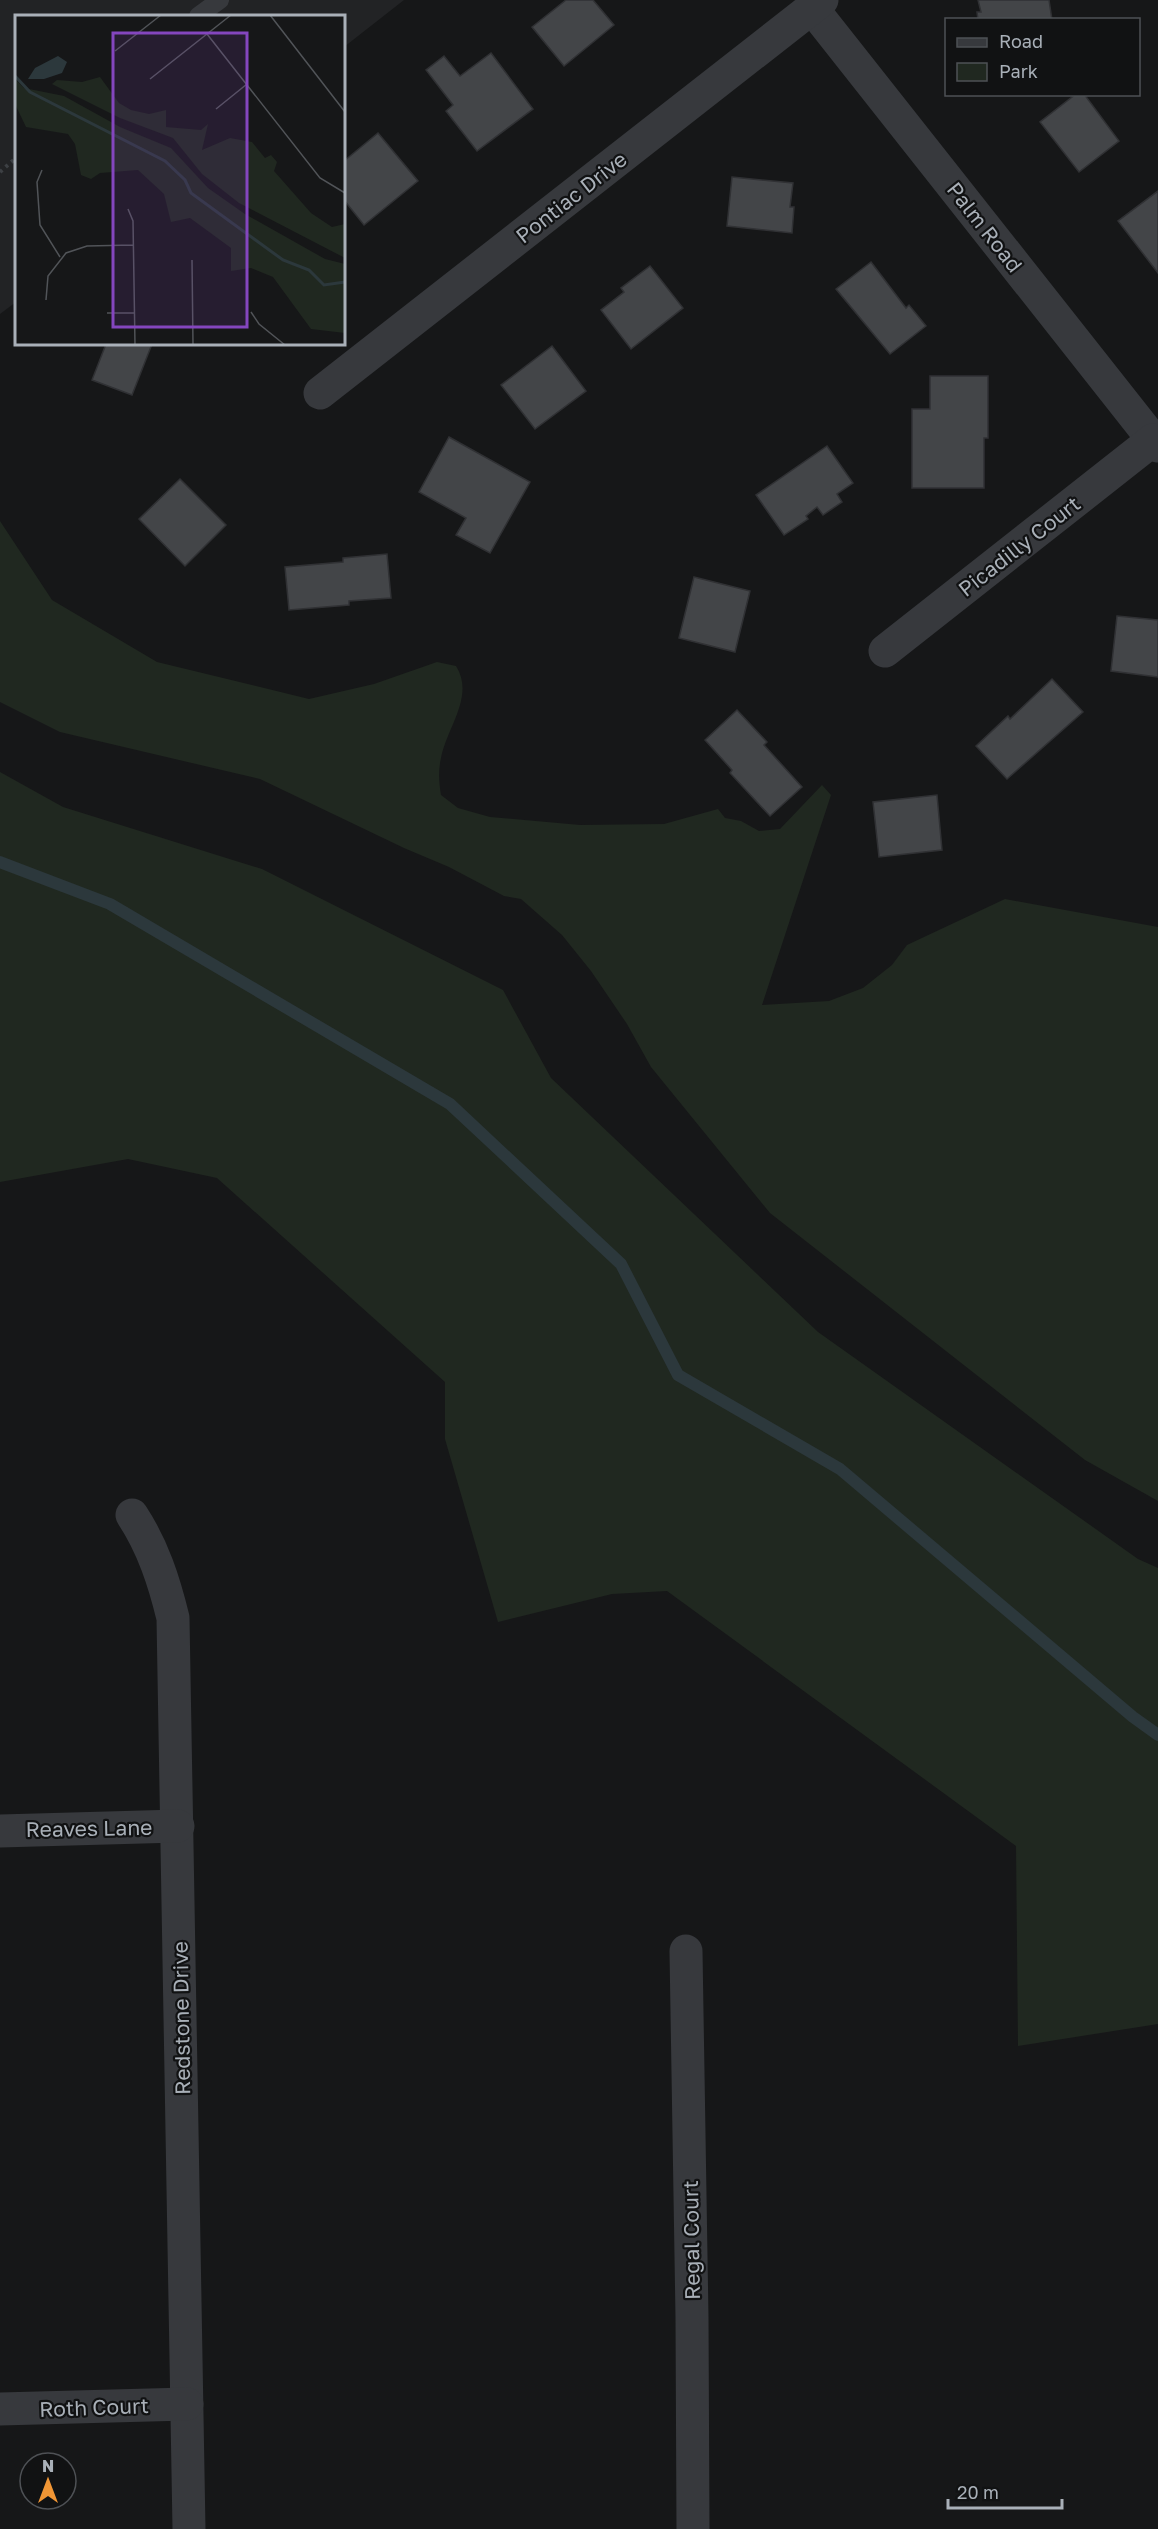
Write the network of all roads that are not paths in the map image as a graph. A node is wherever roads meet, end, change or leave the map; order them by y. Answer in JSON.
{"nodes":[{"id":1,"x":219,"y":0,"type":"edge"},
{"id":2,"x":817,"y":4,"type":"edge"},
{"id":3,"x":199,"y":15,"type":"edge"},
{"id":4,"x":320,"y":393,"type":"dead end"},
{"id":5,"x":1156,"y":443,"type":"edge"},
{"id":6,"x":885,"y":651,"type":"dead end"},
{"id":7,"x":132,"y":1515,"type":"dead end"},
{"id":8,"x":178,"y":1826,"type":"junction"},
{"id":9,"x":0,"y":1831,"type":"edge"},
{"id":10,"x":686,"y":1950,"type":"dead end"},
{"id":11,"x":188,"y":2404,"type":"junction"},
{"id":12,"x":0,"y":2409,"type":"edge"},
{"id":13,"x":189,"y":2529,"type":"edge"},
{"id":14,"x":693,"y":2529,"type":"edge"}],
"edges":[{"from":1,"to":3,"type":"lane"},
{"from":2,"to":4,"type":"street","name":"Pontiac Drive"},
{"from":2,"to":5,"type":"street","name":"Palm Road"},
{"from":5,"to":6,"type":"street","name":"Picadilly Court"},
{"from":7,"to":8,"type":"street","name":"Redstone Drive"},
{"from":8,"to":9,"type":"street","name":"Reaves Lane"},
{"from":8,"to":11,"type":"street","name":"Redstone Drive"},
{"from":10,"to":14,"type":"street","name":"Regal Court"},
{"from":11,"to":12,"type":"street","name":"Roth Court"},
{"from":11,"to":13,"type":"street","name":"Redstone Drive"}]}
